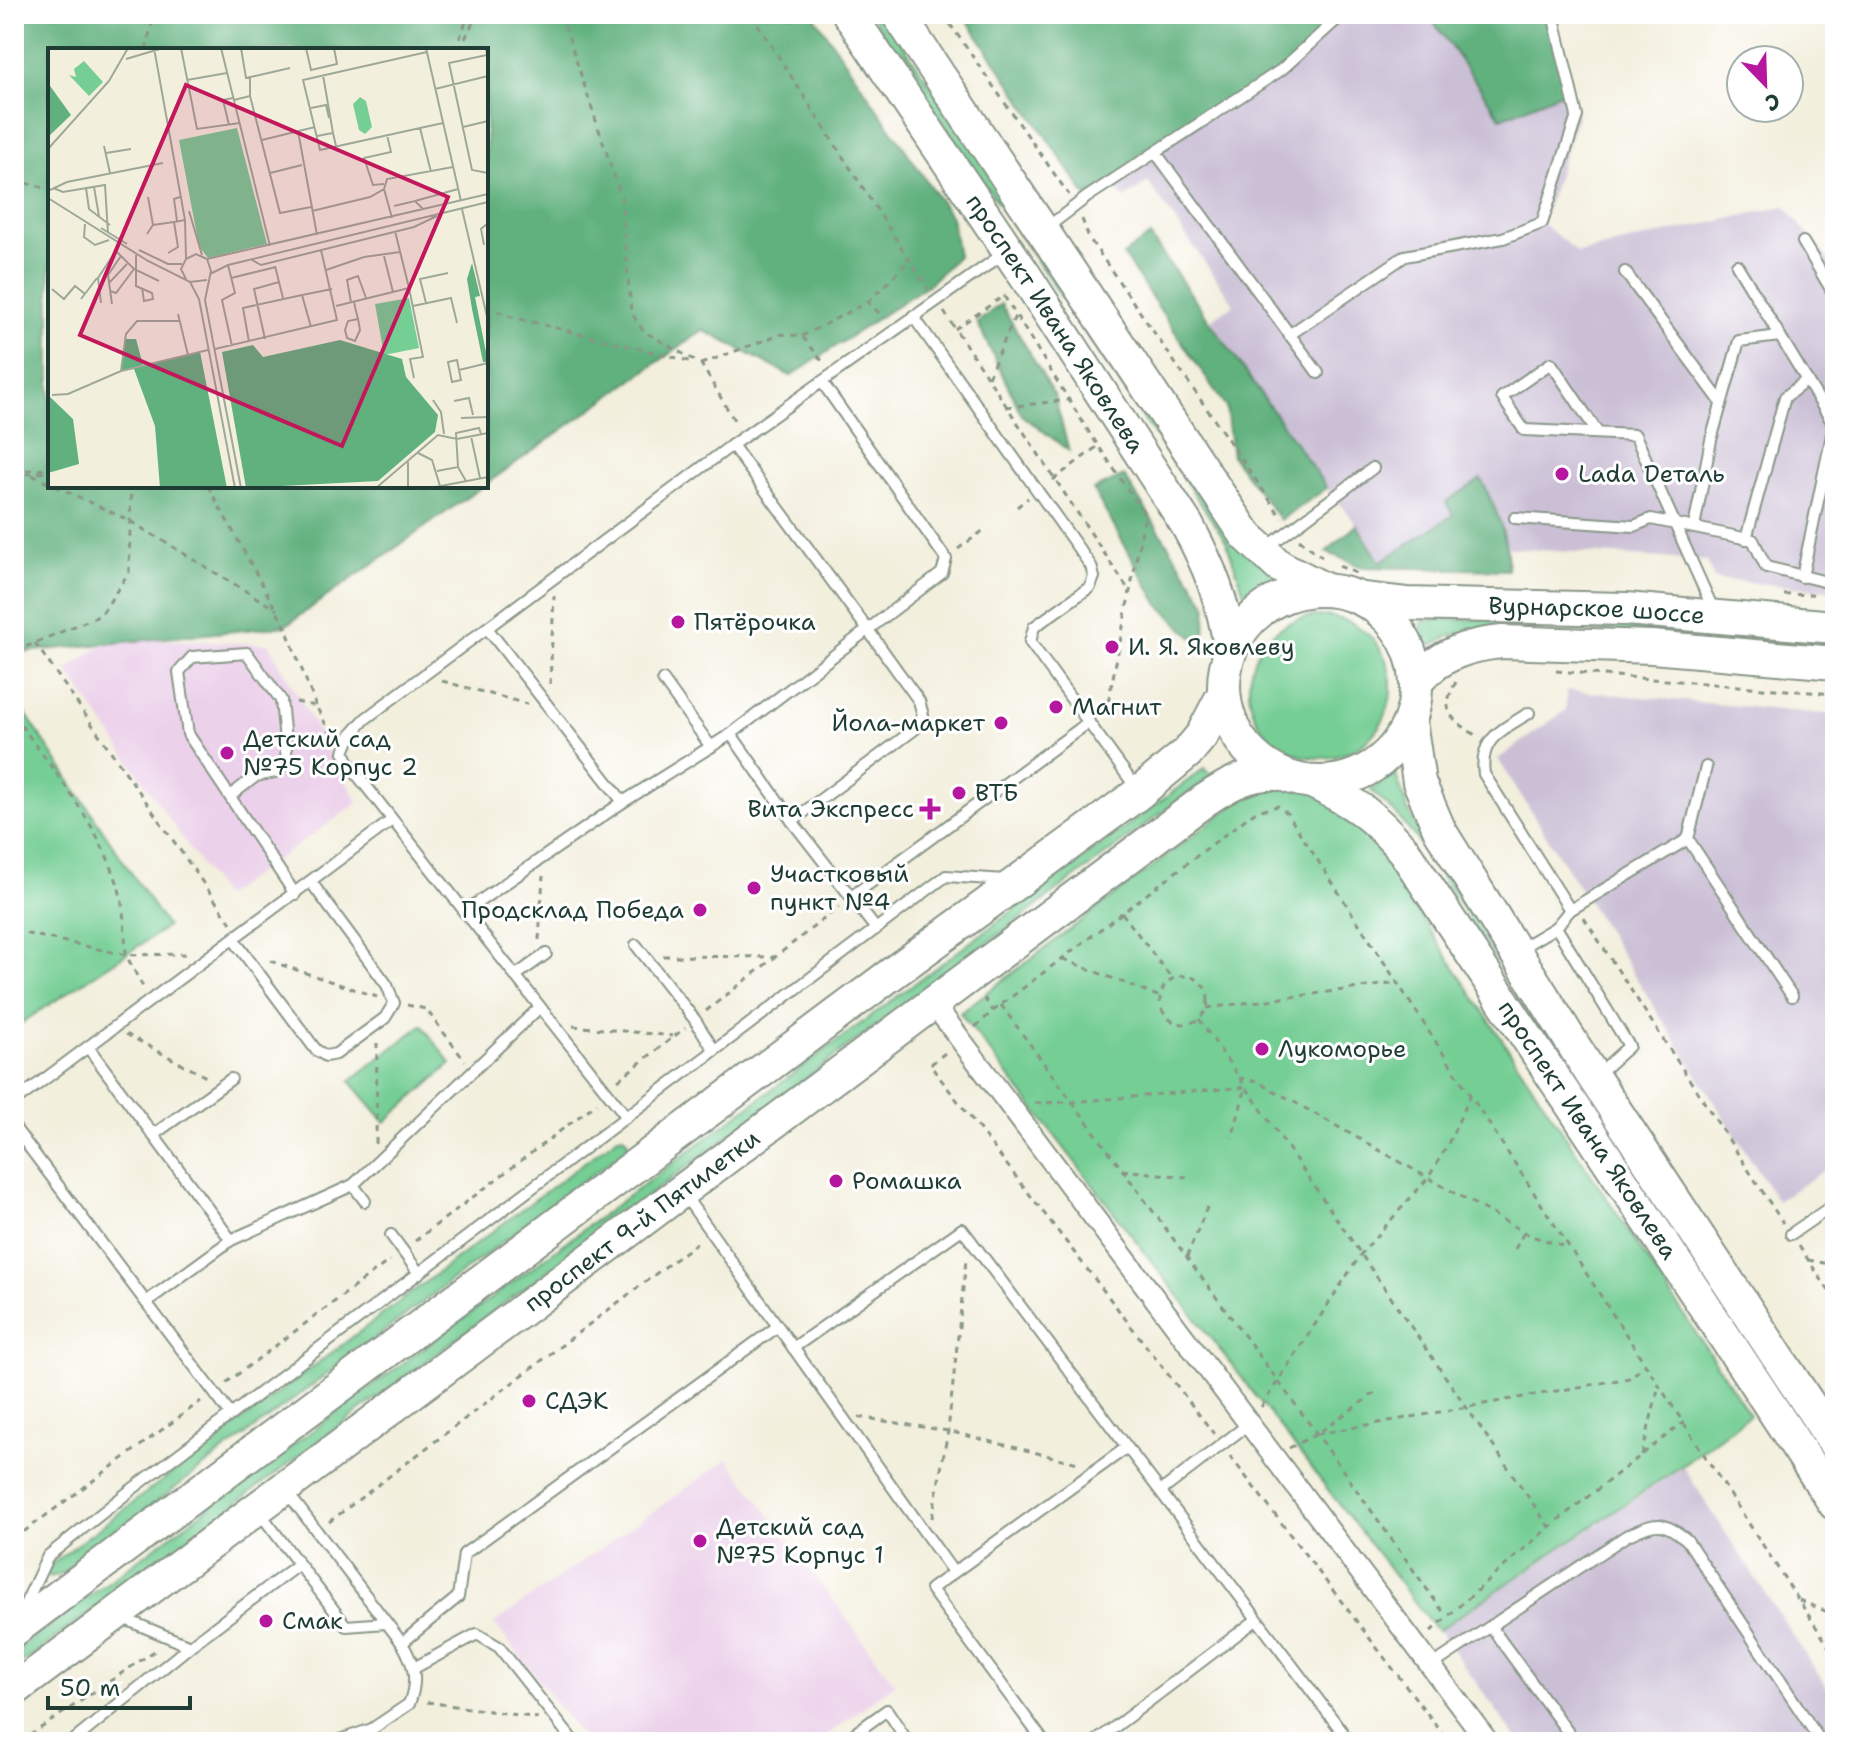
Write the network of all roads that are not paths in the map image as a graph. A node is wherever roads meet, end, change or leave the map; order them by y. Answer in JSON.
{"nodes":[{"id":1,"x":849,"y":14,"type":"edge"},
{"id":2,"x":898,"y":14,"type":"edge"},
{"id":3,"x":1343,"y":14,"type":"edge"},
{"id":4,"x":1553,"y":14,"type":"edge"},
{"id":5,"x":1156,"y":153,"type":"junction"},
{"id":6,"x":1044,"y":231,"type":"junction"},
{"id":7,"x":1803,"y":242,"type":"dead end"},
{"id":8,"x":1008,"y":251,"type":"junction"},
{"id":9,"x":1737,"y":265,"type":"dead end"},
{"id":10,"x":1625,"y":272,"type":"dead end"},
{"id":11,"x":1835,"y":296,"type":"edge"},
{"id":12,"x":913,"y":316,"type":"junction"},
{"id":13,"x":1289,"y":335,"type":"junction"},
{"id":14,"x":1780,"y":336,"type":"junction"},
{"id":15,"x":1318,"y":373,"type":"dead end"},
{"id":16,"x":1807,"y":380,"type":"junction"},
{"id":17,"x":822,"y":382,"type":"junction"},
{"id":18,"x":1721,"y":402,"type":"junction"},
{"id":19,"x":1598,"y":433,"type":"junction"},
{"id":20,"x":732,"y":445,"type":"junction"},
{"id":21,"x":1373,"y":468,"type":"dead end"},
{"id":22,"x":1515,"y":518,"type":"dead end"},
{"id":23,"x":1676,"y":525,"type":"junction"},
{"id":24,"x":1694,"y":527,"type":"junction"},
{"id":25,"x":1746,"y":539,"type":"junction"},
{"id":26,"x":1261,"y":551,"type":"junction"},
{"id":27,"x":1802,"y":577,"type":"junction"},
{"id":28,"x":1835,"y":584,"type":"edge"},
{"id":29,"x":1348,"y":588,"type":"junction"},
{"id":30,"x":1716,"y":617,"type":"junction"},
{"id":31,"x":1835,"y":627,"type":"edge"},
{"id":32,"x":487,"y":628,"type":"junction"},
{"id":33,"x":868,"y":630,"type":"junction"},
{"id":34,"x":1230,"y":648,"type":"junction"},
{"id":35,"x":1835,"y":662,"type":"edge"},
{"id":36,"x":663,"y":680,"type":"dead end"},
{"id":37,"x":1418,"y":680,"type":"junction"},
{"id":38,"x":1224,"y":693,"type":"junction"},
{"id":39,"x":1529,"y":713,"type":"dead end"},
{"id":40,"x":1410,"y":721,"type":"junction"},
{"id":41,"x":1089,"y":722,"type":"junction"},
{"id":42,"x":731,"y":734,"type":"junction"},
{"id":43,"x":711,"y":747,"type":"junction"},
{"id":44,"x":1706,"y":767,"type":"dead end"},
{"id":45,"x":1279,"y":774,"type":"junction"},
{"id":46,"x":1314,"y":783,"type":"junction"},
{"id":47,"x":1139,"y":793,"type":"junction"},
{"id":48,"x":230,"y":796,"type":"junction"},
{"id":49,"x":623,"y":802,"type":"junction"},
{"id":50,"x":392,"y":820,"type":"junction"},
{"id":51,"x":792,"y":821,"type":"junction"},
{"id":52,"x":1688,"y":839,"type":"junction"},
{"id":53,"x":1019,"y":881,"type":"junction"},
{"id":54,"x":311,"y":882,"type":"junction"},
{"id":55,"x":295,"y":894,"type":"junction"},
{"id":56,"x":851,"y":897,"type":"junction"},
{"id":57,"x":1570,"y":910,"type":"junction"},
{"id":58,"x":464,"y":912,"type":"junction"},
{"id":59,"x":1556,"y":927,"type":"junction"},
{"id":60,"x":876,"y":929,"type":"junction"},
{"id":61,"x":237,"y":938,"type":"junction"},
{"id":62,"x":636,"y":945,"type":"dead end"},
{"id":63,"x":1514,"y":952,"type":"junction"},
{"id":64,"x":541,"y":957,"type":"road end"},
{"id":65,"x":515,"y":976,"type":"junction"},
{"id":66,"x":1792,"y":996,"type":"dead end"},
{"id":67,"x":933,"y":1003,"type":"junction"},
{"id":68,"x":540,"y":1007,"type":"junction"},
{"id":69,"x":88,"y":1047,"type":"junction"},
{"id":70,"x":714,"y":1050,"type":"junction"},
{"id":71,"x":1594,"y":1078,"type":"junction"},
{"id":72,"x":226,"y":1082,"type":"road end"},
{"id":73,"x":14,"y":1102,"type":"edge"},
{"id":74,"x":626,"y":1116,"type":"junction"},
{"id":75,"x":14,"y":1127,"type":"edge"},
{"id":76,"x":153,"y":1135,"type":"junction"},
{"id":77,"x":353,"y":1185,"type":"junction"},
{"id":78,"x":681,"y":1191,"type":"junction"},
{"id":79,"x":365,"y":1201,"type":"dead end"},
{"id":80,"x":1835,"y":1204,"type":"edge"},
{"id":81,"x":1791,"y":1234,"type":"road end"},
{"id":82,"x":391,"y":1235,"type":"dead end"},
{"id":83,"x":231,"y":1240,"type":"junction"},
{"id":84,"x":419,"y":1273,"type":"junction"},
{"id":85,"x":146,"y":1302,"type":"junction"},
{"id":86,"x":777,"y":1327,"type":"junction"},
{"id":87,"x":793,"y":1348,"type":"junction"},
{"id":88,"x":231,"y":1415,"type":"junction"},
{"id":89,"x":1250,"y":1423,"type":"junction"},
{"id":90,"x":1835,"y":1444,"type":"edge"},
{"id":91,"x":1126,"y":1448,"type":"junction"},
{"id":92,"x":285,"y":1489,"type":"junction"},
{"id":93,"x":1161,"y":1491,"type":"junction"},
{"id":94,"x":1835,"y":1504,"type":"edge"},
{"id":95,"x":257,"y":1509,"type":"junction"},
{"id":96,"x":299,"y":1564,"type":"junction"},
{"id":97,"x":953,"y":1572,"type":"junction"},
{"id":98,"x":115,"y":1615,"type":"junction"},
{"id":99,"x":1256,"y":1620,"type":"junction"},
{"id":100,"x":386,"y":1623,"type":"junction"},
{"id":101,"x":1491,"y":1627,"type":"junction"},
{"id":102,"x":14,"y":1628,"type":"edge"},
{"id":103,"x":402,"y":1643,"type":"junction"},
{"id":104,"x":190,"y":1646,"type":"junction"},
{"id":105,"x":1431,"y":1666,"type":"junction"},
{"id":106,"x":414,"y":1668,"type":"junction"},
{"id":107,"x":14,"y":1690,"type":"edge"},
{"id":108,"x":72,"y":1742,"type":"edge"},
{"id":109,"x":334,"y":1742,"type":"edge"},
{"id":110,"x":574,"y":1742,"type":"edge"},
{"id":111,"x":843,"y":1742,"type":"edge"},
{"id":112,"x":908,"y":1742,"type":"edge"},
{"id":113,"x":1044,"y":1742,"type":"edge"},
{"id":114,"x":1095,"y":1742,"type":"edge"},
{"id":115,"x":1350,"y":1742,"type":"edge"},
{"id":116,"x":1488,"y":1742,"type":"edge"},
{"id":117,"x":1575,"y":1742,"type":"edge"},
{"id":118,"x":1821,"y":1742,"type":"edge"}],
"edges":[{"from":1,"to":8,"type":"main road","name":"проспект Ивана Яковлева"},
{"from":2,"to":6,"type":"main road","name":"проспект Ивана Яковлева"},
{"from":3,"to":5,"type":"lane"},
{"from":4,"to":13,"type":"lane"},
{"from":5,"to":6,"type":"lane"},
{"from":5,"to":13,"type":"lane"},
{"from":6,"to":26,"type":"main road","name":"проспект Ивана Яковлева"},
{"from":7,"to":11,"type":"lane"},
{"from":8,"to":12,"type":"lane"},
{"from":8,"to":34,"type":"main road","name":"проспект Ивана Яковлева"},
{"from":9,"to":14,"type":"lane"},
{"from":10,"to":18,"type":"lane"},
{"from":12,"to":17,"type":"lane"},
{"from":12,"to":41,"type":"lane"},
{"from":13,"to":15,"type":"lane"},
{"from":14,"to":16,"type":"lane"},
{"from":14,"to":18,"type":"lane"},
{"from":16,"to":25,"type":"lane"},
{"from":16,"to":27,"type":"lane"},
{"from":17,"to":20,"type":"lane"},
{"from":17,"to":33,"type":"lane"},
{"from":18,"to":24,"type":"lane"},
{"from":19,"to":19,"type":"lane"},
{"from":19,"to":23,"type":"lane"},
{"from":20,"to":32,"type":"lane"},
{"from":20,"to":33,"type":"lane"},
{"from":21,"to":26,"type":"lane"},
{"from":22,"to":23,"type":"lane"},
{"from":23,"to":24,"type":"lane"},
{"from":23,"to":30,"type":"lane"},
{"from":24,"to":25,"type":"lane"},
{"from":25,"to":27,"type":"lane"},
{"from":26,"to":29,"type":"main road","name":"проспект Ивана Яковлева"},
{"from":27,"to":28,"type":"lane"},
{"from":29,"to":30,"type":"main road","name":"Вурнарское шоссе"},
{"from":29,"to":34,"type":"main road"},
{"from":29,"to":37,"type":"main road"},
{"from":30,"to":31,"type":"main road","name":"Вурнарское шоссе"},
{"from":32,"to":49,"type":"lane"},
{"from":32,"to":50,"type":"lane"},
{"from":33,"to":42,"type":"lane"},
{"from":33,"to":51,"type":"lane"},
{"from":34,"to":38,"type":"main road"},
{"from":35,"to":37,"type":"main road","name":"Вурнарское шоссе"},
{"from":36,"to":43,"type":"lane"},
{"from":37,"to":40,"type":"main road"},
{"from":38,"to":45,"type":"main road"},
{"from":38,"to":47,"type":"main road","name":"проспект 9-й Пятилетки"},
{"from":39,"to":57,"type":"lane"},
{"from":40,"to":46,"type":"main road"},
{"from":40,"to":63,"type":"main road","name":"проспект Ивана Яковлева"},
{"from":41,"to":47,"type":"lane"},
{"from":41,"to":56,"type":"lane"},
{"from":42,"to":43,"type":"lane"},
{"from":42,"to":51,"type":"lane"},
{"from":43,"to":49,"type":"lane"},
{"from":44,"to":52,"type":"lane"},
{"from":45,"to":46,"type":"main road"},
{"from":45,"to":67,"type":"main road","name":"проспект 9-й Пятилетки"},
{"from":46,"to":94,"type":"main road","name":"проспект Ивана Яковлева"},
{"from":47,"to":53,"type":"main road","name":"проспект 9-й Пятилетки"},
{"from":48,"to":48,"type":"lane"},
{"from":48,"to":55,"type":"lane"},
{"from":49,"to":58,"type":"lane"},
{"from":50,"to":54,"type":"lane"},
{"from":50,"to":58,"type":"lane"},
{"from":51,"to":56,"type":"lane"},
{"from":52,"to":57,"type":"lane"},
{"from":52,"to":66,"type":"lane"},
{"from":53,"to":60,"type":"lane"},
{"from":53,"to":102,"type":"main road","name":"проспект 9-й Пятилетки"},
{"from":54,"to":55,"type":"lane"},
{"from":54,"to":61,"type":"lane"},
{"from":55,"to":61,"type":"lane"},
{"from":56,"to":60,"type":"lane"},
{"from":57,"to":59,"type":"lane"},
{"from":58,"to":65,"type":"lane"},
{"from":59,"to":63,"type":"lane"},
{"from":59,"to":71,"type":"lane"},
{"from":60,"to":70,"type":"lane"},
{"from":61,"to":69,"type":"lane"},
{"from":62,"to":70,"type":"lane"},
{"from":63,"to":71,"type":"main road","name":"проспект Ивана Яковлева"},
{"from":64,"to":65,"type":"lane"},
{"from":65,"to":68,"type":"lane"},
{"from":67,"to":78,"type":"main road","name":"проспект 9-й Пятилетки"},
{"from":67,"to":89,"type":"street"},
{"from":68,"to":74,"type":"lane"},
{"from":68,"to":77,"type":"lane"},
{"from":69,"to":73,"type":"lane"},
{"from":69,"to":76,"type":"lane"},
{"from":70,"to":74,"type":"lane"},
{"from":71,"to":90,"type":"main road","name":"проспект Ивана Яковлева"},
{"from":72,"to":76,"type":"lane"},
{"from":74,"to":84,"type":"lane"},
{"from":75,"to":85,"type":"lane"},
{"from":76,"to":83,"type":"lane"},
{"from":77,"to":79,"type":"lane"},
{"from":77,"to":83,"type":"lane"},
{"from":78,"to":86,"type":"lane"},
{"from":78,"to":92,"type":"main road","name":"проспект 9-й Пятилетки"},
{"from":80,"to":81,"type":"lane"},
{"from":82,"to":84,"type":"lane"},
{"from":83,"to":85,"type":"lane"},
{"from":84,"to":88,"type":"lane"},
{"from":85,"to":88,"type":"lane"},
{"from":86,"to":87,"type":"lane"},
{"from":86,"to":103,"type":"lane"},
{"from":87,"to":91,"type":"lane"},
{"from":87,"to":97,"type":"lane"},
{"from":88,"to":102,"type":"lane"},
{"from":89,"to":93,"type":"lane"},
{"from":89,"to":105,"type":"street"},
{"from":91,"to":93,"type":"lane"},
{"from":91,"to":97,"type":"lane"},
{"from":92,"to":95,"type":"main road","name":"проспект 9-й Пятилетки"},
{"from":92,"to":100,"type":"lane"},
{"from":93,"to":99,"type":"lane"},
{"from":95,"to":96,"type":"lane"},
{"from":95,"to":98,"type":"main road","name":"проспект 9-й Пятилетки"},
{"from":96,"to":100,"type":"lane"},
{"from":96,"to":104,"type":"lane"},
{"from":97,"to":113,"type":"lane"},
{"from":98,"to":104,"type":"lane"},
{"from":98,"to":107,"type":"main road","name":"проспект 9-й Пятилетки"},
{"from":99,"to":114,"type":"lane"},
{"from":99,"to":115,"type":"lane"},
{"from":100,"to":103,"type":"lane"},
{"from":101,"to":105,"type":"lane"},
{"from":101,"to":117,"type":"lane"},
{"from":101,"to":118,"type":"lane"},
{"from":103,"to":106,"type":"lane"},
{"from":104,"to":108,"type":"lane"},
{"from":105,"to":116,"type":"street"},
{"from":106,"to":109,"type":"lane"},
{"from":106,"to":110,"type":"lane"},
{"from":111,"to":112,"type":"lane"}]}
